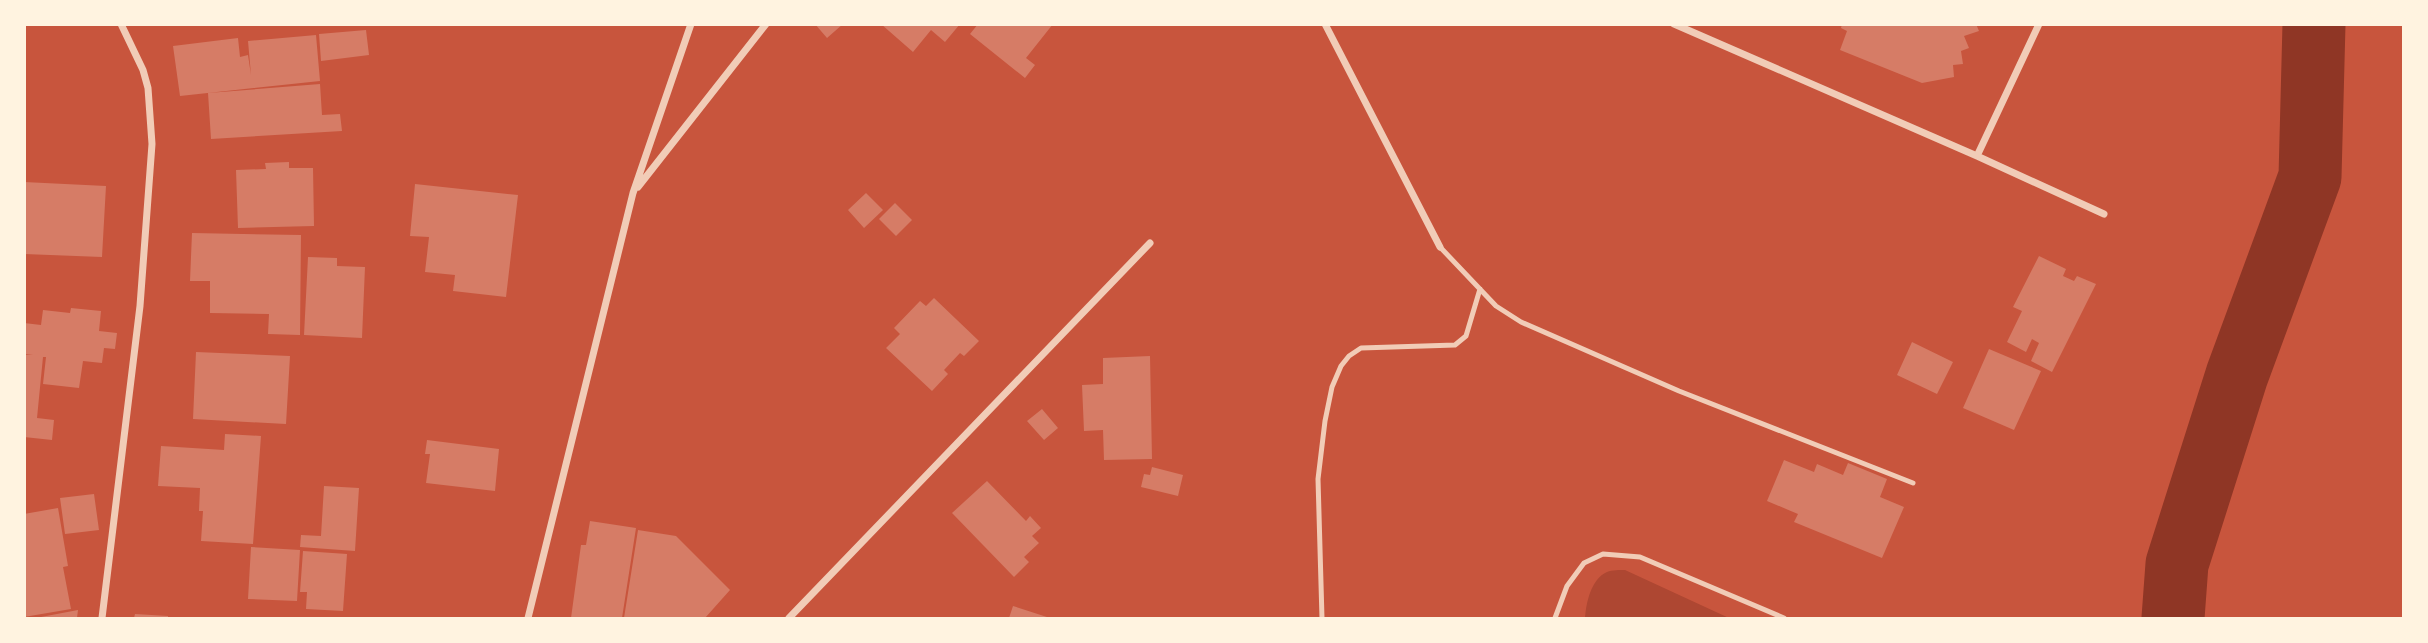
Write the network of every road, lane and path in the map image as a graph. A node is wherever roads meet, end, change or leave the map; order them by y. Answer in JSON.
{"nodes":[{"id":1,"x":121,"y":24,"type":"edge"},
{"id":2,"x":691,"y":24,"type":"edge"},
{"id":3,"x":766,"y":24,"type":"edge"},
{"id":4,"x":1325,"y":24,"type":"edge"},
{"id":5,"x":1674,"y":24,"type":"edge"},
{"id":6,"x":2039,"y":24,"type":"edge"},
{"id":7,"x":1978,"y":156,"type":"junction"},
{"id":8,"x":634,"y":193,"type":"junction"},
{"id":9,"x":2104,"y":215,"type":"dead end"},
{"id":10,"x":1150,"y":243,"type":"dead end"},
{"id":11,"x":1440,"y":247,"type":"joint"},
{"id":12,"x":1480,"y":289,"type":"junction"},
{"id":13,"x":1913,"y":483,"type":"dead end"},
{"id":14,"x":102,"y":618,"type":"edge"},
{"id":15,"x":528,"y":618,"type":"edge"},
{"id":16,"x":789,"y":618,"type":"edge"},
{"id":17,"x":1322,"y":618,"type":"edge"},
{"id":18,"x":1555,"y":618,"type":"edge"},
{"id":19,"x":1784,"y":618,"type":"edge"}],
"edges":[{"from":1,"to":14,"type":"street"},
{"from":2,"to":8,"type":"street"},
{"from":3,"to":8,"type":"street"},
{"from":4,"to":11,"type":"street"},
{"from":5,"to":7,"type":"street"},
{"from":6,"to":7,"type":"street"},
{"from":7,"to":9,"type":"street"},
{"from":8,"to":15,"type":"street"},
{"from":10,"to":16,"type":"street"},
{"from":11,"to":12,"type":"lane"},
{"from":12,"to":13,"type":"lane"},
{"from":12,"to":17,"type":"lane"},
{"from":18,"to":19,"type":"lane"}]}
